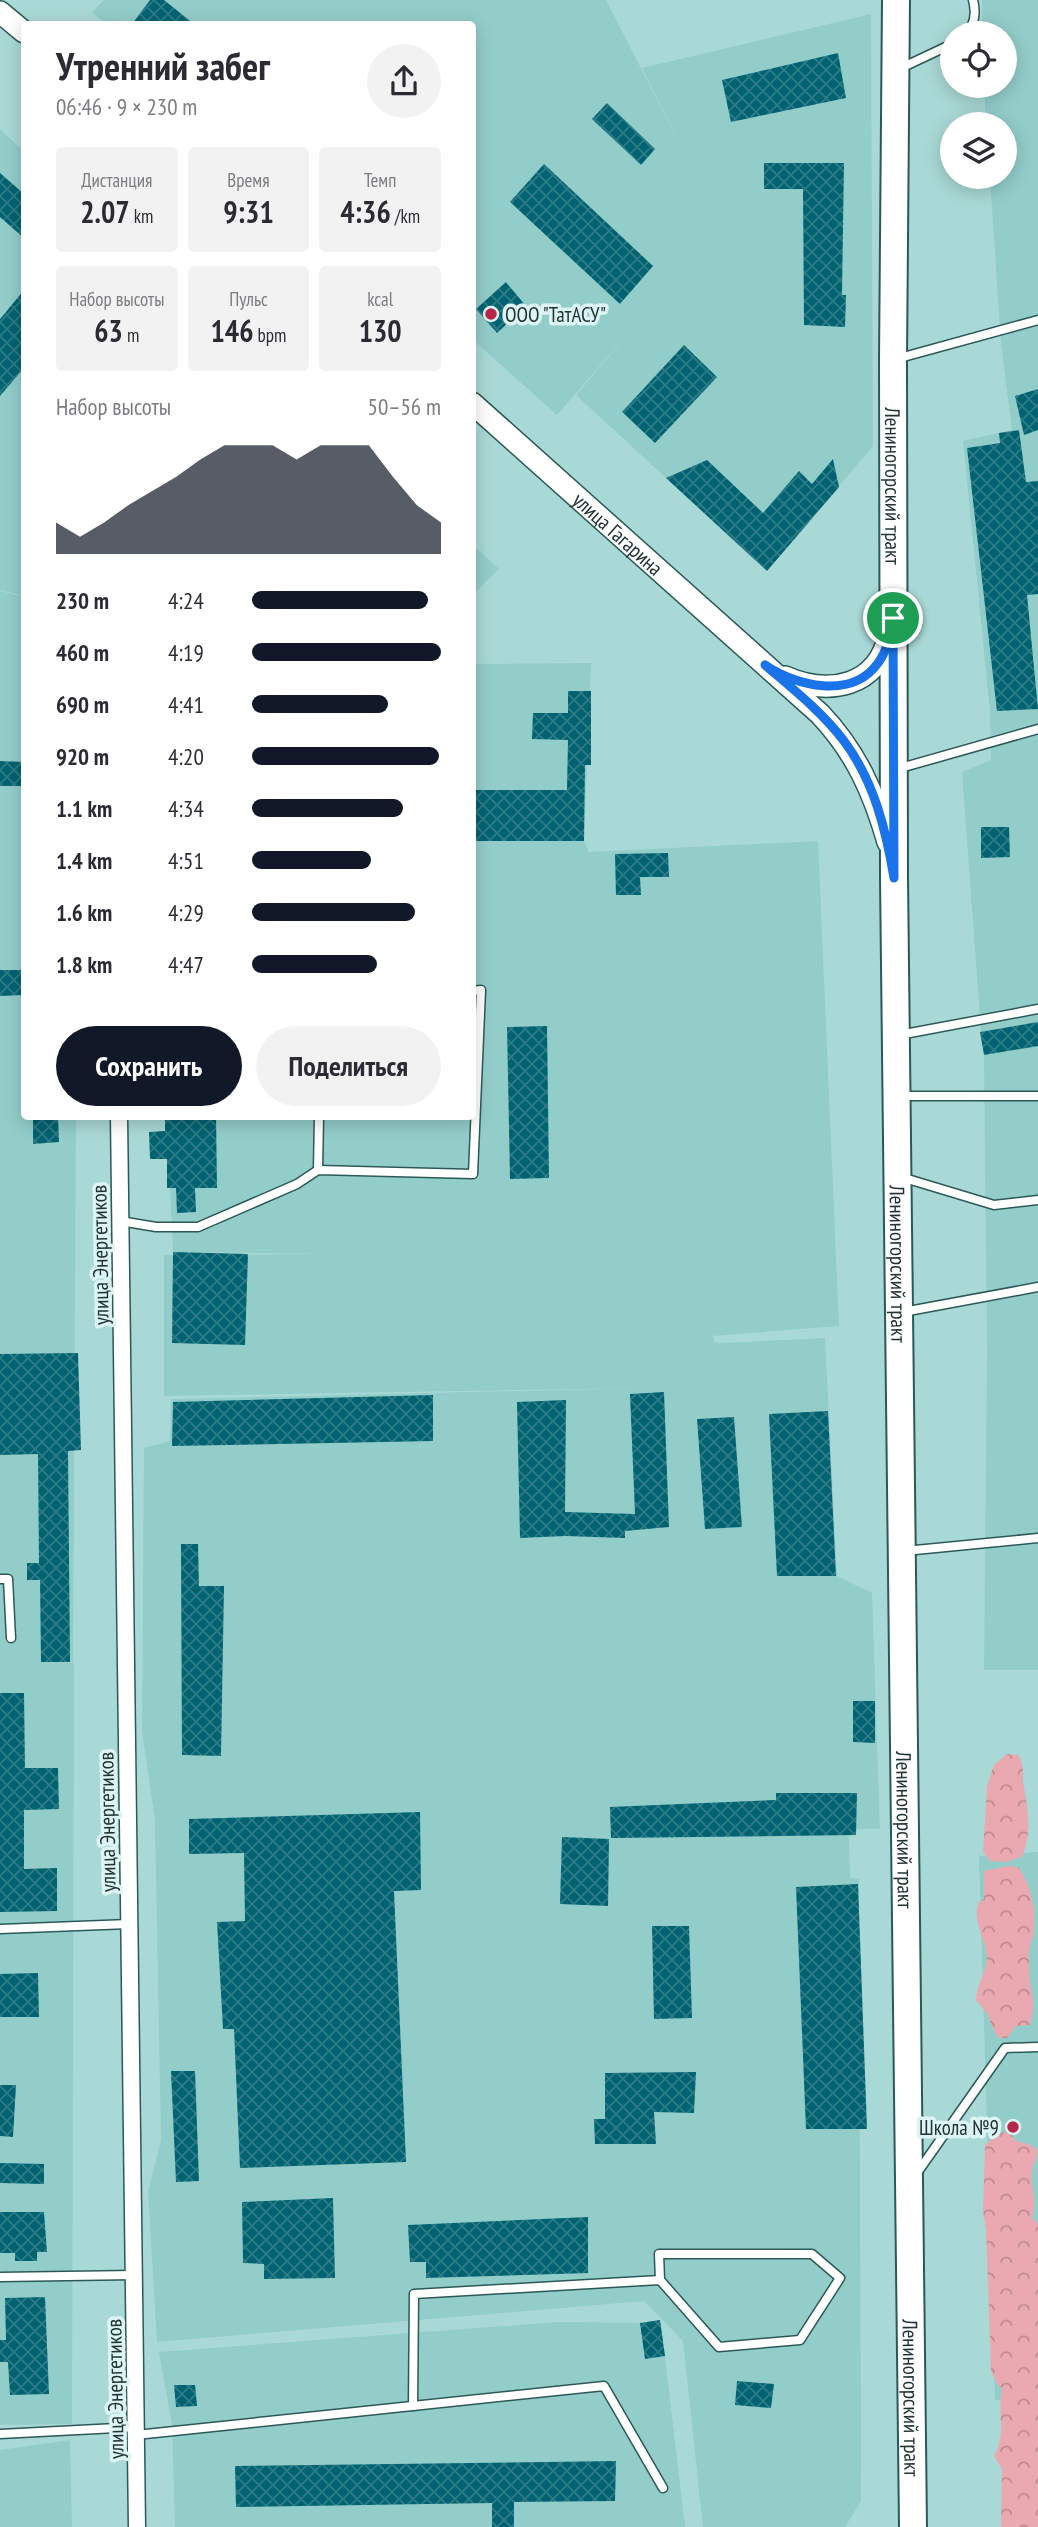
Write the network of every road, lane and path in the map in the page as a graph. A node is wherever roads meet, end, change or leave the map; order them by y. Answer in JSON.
{"nodes":[{"id":1,"x":896,"y":0,"type":"edge"},
{"id":2,"x":974,"y":0,"type":"edge"},
{"id":3,"x":0,"y":12,"type":"edge"},
{"id":4,"x":974,"y":21,"type":"edge"},
{"id":5,"x":21,"y":30,"type":"edge"},
{"id":6,"x":940,"y":50,"type":"edge"},
{"id":7,"x":896,"y":70,"type":"junction"},
{"id":8,"x":1038,"y":320,"type":"edge"},
{"id":9,"x":893,"y":360,"type":"junction"},
{"id":10,"x":476,"y":407,"type":"edge"},
{"id":11,"x":893,"y":618,"type":"junction"},
{"id":12,"x":765,"y":665,"type":"junction"},
{"id":13,"x":1038,"y":729,"type":"edge"},
{"id":14,"x":894,"y":770,"type":"junction"},
{"id":15,"x":894,"y":878,"type":"junction"},
{"id":16,"x":476,"y":990,"type":"edge"},
{"id":17,"x":1038,"y":1009,"type":"edge"},
{"id":18,"x":896,"y":1035,"type":"junction"},
{"id":19,"x":1038,"y":1096,"type":"edge"},
{"id":20,"x":897,"y":1097,"type":"junction"},
{"id":21,"x":476,"y":1105,"type":"edge"},
{"id":22,"x":119,"y":1120,"type":"edge"},
{"id":23,"x":319,"y":1120,"type":"edge"},
{"id":24,"x":475,"y":1120,"type":"edge"},
{"id":25,"x":318,"y":1170,"type":"junction"},
{"id":26,"x":898,"y":1176,"type":"junction"},
{"id":27,"x":1038,"y":1200,"type":"edge"},
{"id":28,"x":120,"y":1221,"type":"junction"},
{"id":29,"x":1038,"y":1287,"type":"edge"},
{"id":30,"x":900,"y":1312,"type":"junction"},
{"id":31,"x":1038,"y":1538,"type":"edge"},
{"id":32,"x":902,"y":1551,"type":"junction"},
{"id":33,"x":0,"y":1579,"type":"edge"},
{"id":34,"x":10,"y":1638,"type":"dead end"},
{"id":35,"x":130,"y":1924,"type":"junction"},
{"id":36,"x":0,"y":1929,"type":"edge"},
{"id":37,"x":1038,"y":2048,"type":"edge"},
{"id":38,"x":909,"y":2184,"type":"junction"},
{"id":39,"x":134,"y":2275,"type":"junction"},
{"id":40,"x":0,"y":2277,"type":"edge"},
{"id":41,"x":660,"y":2280,"type":"junction"},
{"id":42,"x":413,"y":2406,"type":"junction"},
{"id":43,"x":136,"y":2431,"type":"junction"},
{"id":44,"x":0,"y":2434,"type":"edge"},
{"id":45,"x":663,"y":2488,"type":"dead end"},
{"id":46,"x":137,"y":2527,"type":"edge"},
{"id":47,"x":913,"y":2527,"type":"edge"}],
"edges":[{"from":1,"to":7,"type":"main road","name":"Лениногорский тракт"},
{"from":2,"to":4,"type":"lane"},
{"from":3,"to":5,"type":"street"},
{"from":6,"to":7,"type":"lane"},
{"from":7,"to":9,"type":"main road","name":"Лениногорский тракт"},
{"from":8,"to":9,"type":"lane"},
{"from":9,"to":11,"type":"main road","name":"Лениногорский тракт"},
{"from":10,"to":12,"type":"street","name":"улица Гагарина"},
{"from":11,"to":12,"type":"street","name":"улица Гагарина"},
{"from":11,"to":14,"type":"main road","name":"Лениногорский тракт"},
{"from":12,"to":15,"type":"street","name":"улица Гагарина"},
{"from":13,"to":14,"type":"lane"},
{"from":14,"to":15,"type":"main road","name":"Лениногорский тракт"},
{"from":15,"to":18,"type":"main road","name":"Лениногорский тракт"},
{"from":16,"to":21,"type":"lane"},
{"from":17,"to":18,"type":"lane"},
{"from":18,"to":20,"type":"main road","name":"Лениногорский тракт"},
{"from":19,"to":20,"type":"lane"},
{"from":20,"to":26,"type":"main road","name":"Лениногорский тракт"},
{"from":22,"to":28,"type":"street","name":"улица Энергетиков"},
{"from":23,"to":25,"type":"lane"},
{"from":24,"to":25,"type":"lane"},
{"from":25,"to":28,"type":"lane"},
{"from":26,"to":27,"type":"lane"},
{"from":26,"to":30,"type":"main road","name":"Лениногорский тракт"},
{"from":28,"to":35,"type":"street","name":"улица Энергетиков"},
{"from":29,"to":30,"type":"lane"},
{"from":30,"to":32,"type":"main road","name":"Лениногорский тракт"},
{"from":31,"to":32,"type":"lane"},
{"from":32,"to":38,"type":"main road","name":"Лениногорский тракт"},
{"from":33,"to":34,"type":"lane"},
{"from":35,"to":36,"type":"lane"},
{"from":35,"to":39,"type":"street","name":"улица Энергетиков"},
{"from":37,"to":38,"type":"lane"},
{"from":38,"to":47,"type":"main road","name":"Лениногорский тракт"},
{"from":39,"to":40,"type":"lane"},
{"from":39,"to":43,"type":"street","name":"улица Энергетиков"},
{"from":41,"to":41,"type":"lane"},
{"from":41,"to":42,"type":"lane"},
{"from":42,"to":43,"type":"lane"},
{"from":42,"to":45,"type":"lane"},
{"from":43,"to":44,"type":"lane"},
{"from":43,"to":46,"type":"street","name":"улица Энергетиков"}]}
